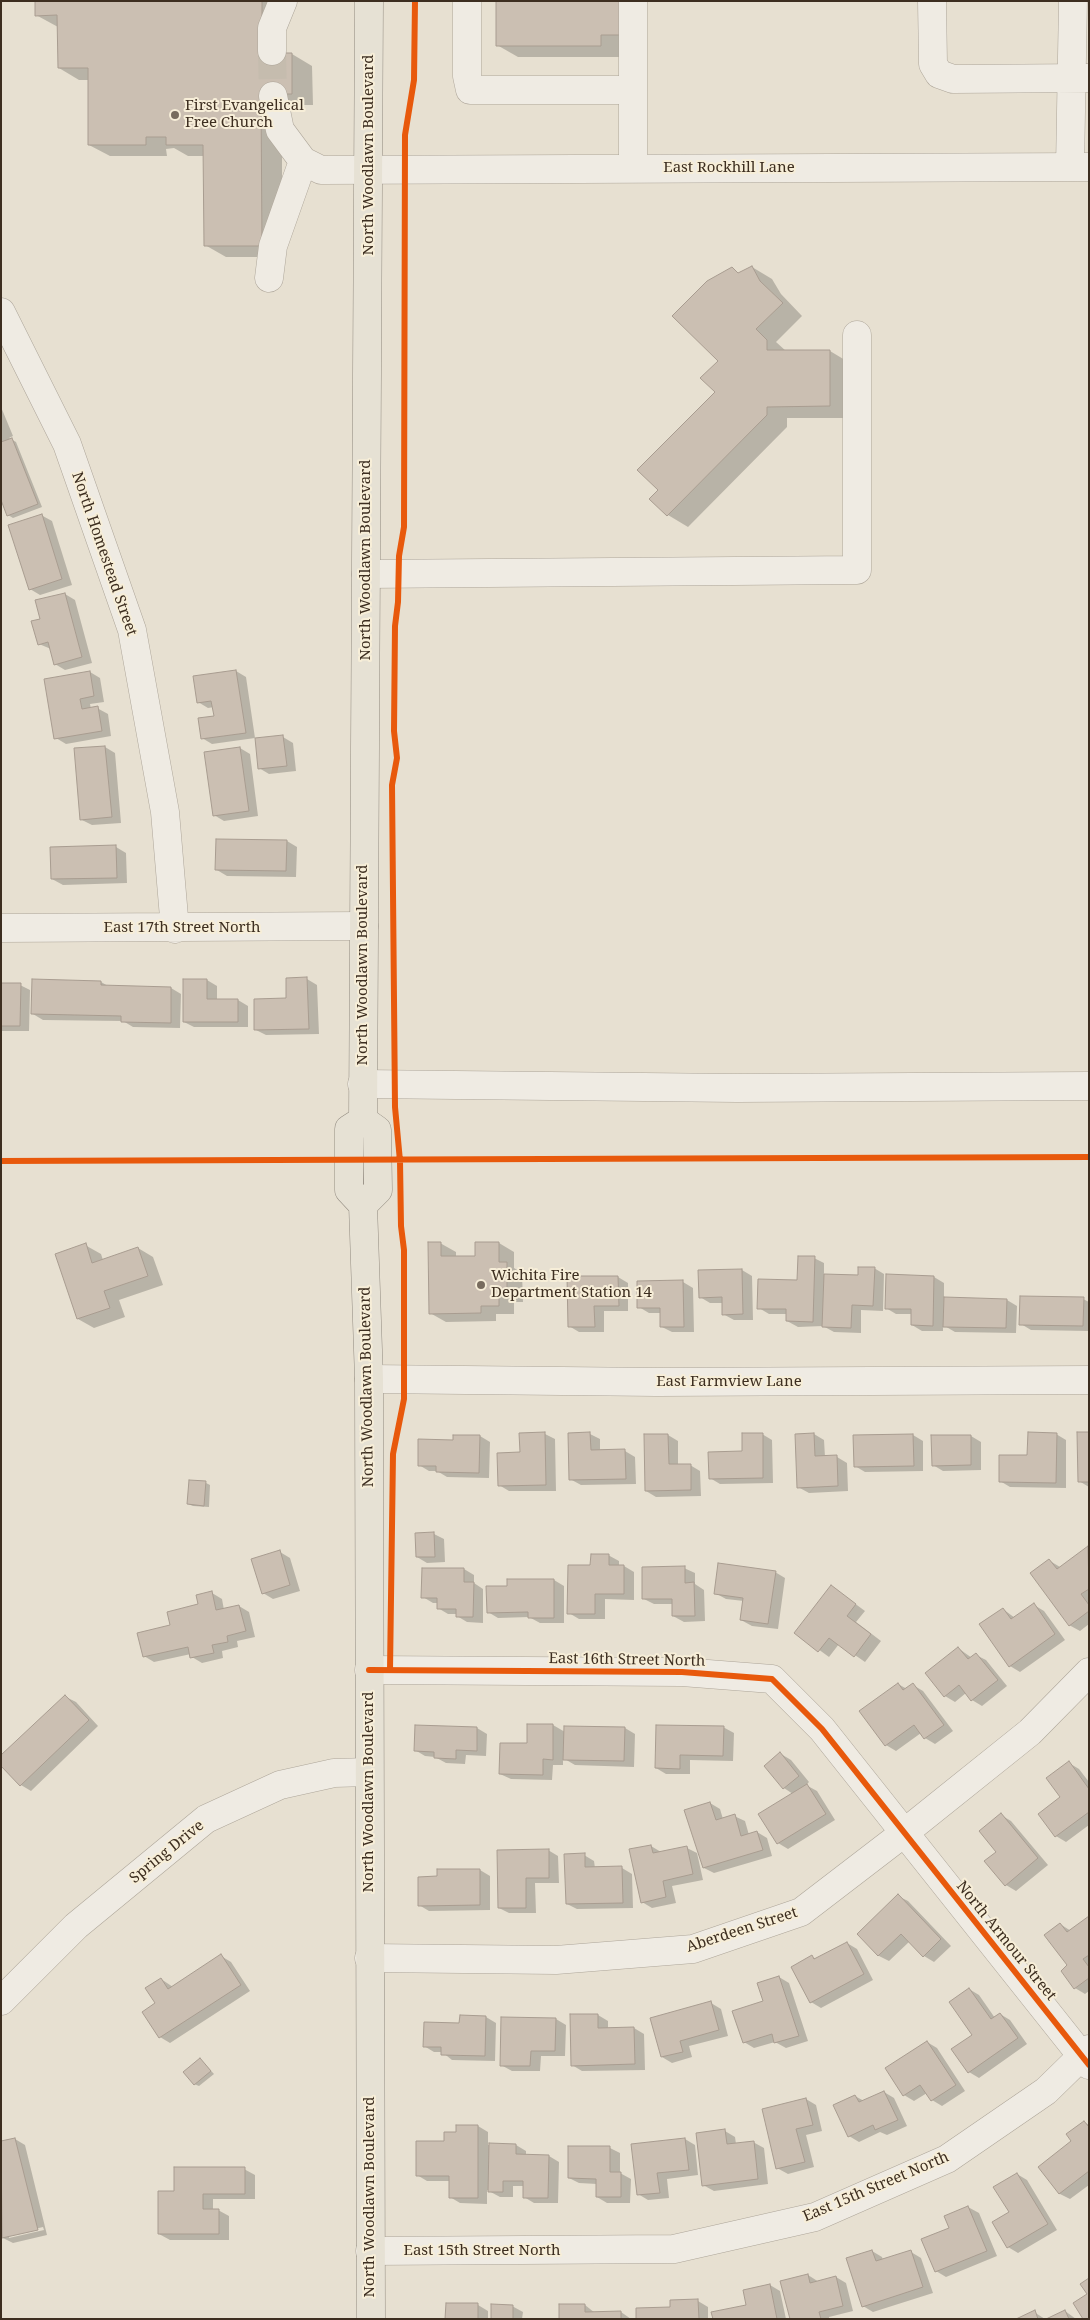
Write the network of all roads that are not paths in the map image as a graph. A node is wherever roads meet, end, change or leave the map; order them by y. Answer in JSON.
{"nodes":[{"id":1,"x":283,"y":1,"type":"edge"},
{"id":2,"x":370,"y":1,"type":"edge"},
{"id":3,"x":466,"y":1,"type":"edge"},
{"id":4,"x":633,"y":1,"type":"edge"},
{"id":5,"x":932,"y":1,"type":"edge"},
{"id":6,"x":1073,"y":1,"type":"edge"},
{"id":7,"x":272,"y":51,"type":"tunnel mouth"},
{"id":8,"x":1080,"y":78,"type":"edge"},
{"id":9,"x":633,"y":90,"type":"junction"},
{"id":10,"x":273,"y":96,"type":"tunnel mouth"},
{"id":11,"x":303,"y":161,"type":"junction"},
{"id":12,"x":633,"y":167,"type":"junction"},
{"id":13,"x":1079,"y":167,"type":"edge"},
{"id":14,"x":369,"y":169,"type":"junction"},
{"id":15,"x":269,"y":278,"type":"dead end"},
{"id":16,"x":1,"y":312,"type":"edge"},
{"id":17,"x":857,"y":335,"type":"dead end"},
{"id":18,"x":366,"y":574,"type":"junction"},
{"id":19,"x":364,"y":926,"type":"junction"},
{"id":20,"x":1,"y":928,"type":"edge"},
{"id":21,"x":175,"y":929,"type":"junction"},
{"id":22,"x":362,"y":1084,"type":"junction"},
{"id":23,"x":1089,"y":1086,"type":"edge"},
{"id":24,"x":369,"y":1380,"type":"junction"},
{"id":25,"x":1089,"y":1380,"type":"edge"},
{"id":26,"x":369,"y":1670,"type":"junction"},
{"id":27,"x":1089,"y":1672,"type":"edge"},
{"id":28,"x":369,"y":1772,"type":"junction"},
{"id":29,"x":904,"y":1833,"type":"junction"},
{"id":30,"x":369,"y":1958,"type":"junction"},
{"id":31,"x":1,"y":2001,"type":"edge"},
{"id":32,"x":1086,"y":2056,"type":"edge"},
{"id":33,"x":370,"y":2251,"type":"junction"},
{"id":34,"x":371,"y":2319,"type":"edge"}],
"edges":[{"from":1,"to":7,"type":"street"},
{"from":2,"to":14,"type":"main road","name":"North Woodlawn Boulevard"},
{"from":3,"to":9,"type":"street"},
{"from":4,"to":9,"type":"street"},
{"from":5,"to":8,"type":"street"},
{"from":6,"to":8,"type":"street"},
{"from":8,"to":13,"type":"street"},
{"from":9,"to":12,"type":"street"},
{"from":10,"to":11,"type":"street"},
{"from":11,"to":14,"type":"street","name":"East Rockhill Lane"},
{"from":11,"to":15,"type":"street"},
{"from":12,"to":13,"type":"street","name":"East Rockhill Lane"},
{"from":12,"to":14,"type":"street","name":"East Rockhill Lane"},
{"from":14,"to":18,"type":"main road","name":"North Woodlawn Boulevard"},
{"from":16,"to":21,"type":"street","name":"North Homestead Street"},
{"from":17,"to":18,"type":"street"},
{"from":18,"to":19,"type":"main road","name":"North Woodlawn Boulevard"},
{"from":19,"to":21,"type":"street","name":"East 17th Street North"},
{"from":19,"to":22,"type":"main road","name":"North Woodlawn Boulevard"},
{"from":20,"to":21,"type":"street","name":"East 17th Street North"},
{"from":22,"to":23,"type":"street"},
{"from":22,"to":24,"type":"main road","name":"North Woodlawn Boulevard"},
{"from":24,"to":25,"type":"street","name":"East Farmview Lane"},
{"from":24,"to":26,"type":"main road","name":"North Woodlawn Boulevard"},
{"from":26,"to":28,"type":"main road","name":"North Woodlawn Boulevard"},
{"from":26,"to":29,"type":"street","name":"East 16th Street North"},
{"from":27,"to":29,"type":"street","name":"Aberdeen Street"},
{"from":28,"to":30,"type":"main road","name":"North Woodlawn Boulevard"},
{"from":28,"to":31,"type":"street","name":"Spring Drive"},
{"from":29,"to":30,"type":"street","name":"Aberdeen Street"},
{"from":29,"to":32,"type":"street","name":"North Armour Street"},
{"from":30,"to":33,"type":"main road","name":"North Woodlawn Boulevard"},
{"from":32,"to":33,"type":"street","name":"East 15th Street North"},
{"from":33,"to":34,"type":"main road","name":"North Woodlawn Boulevard"}]}
